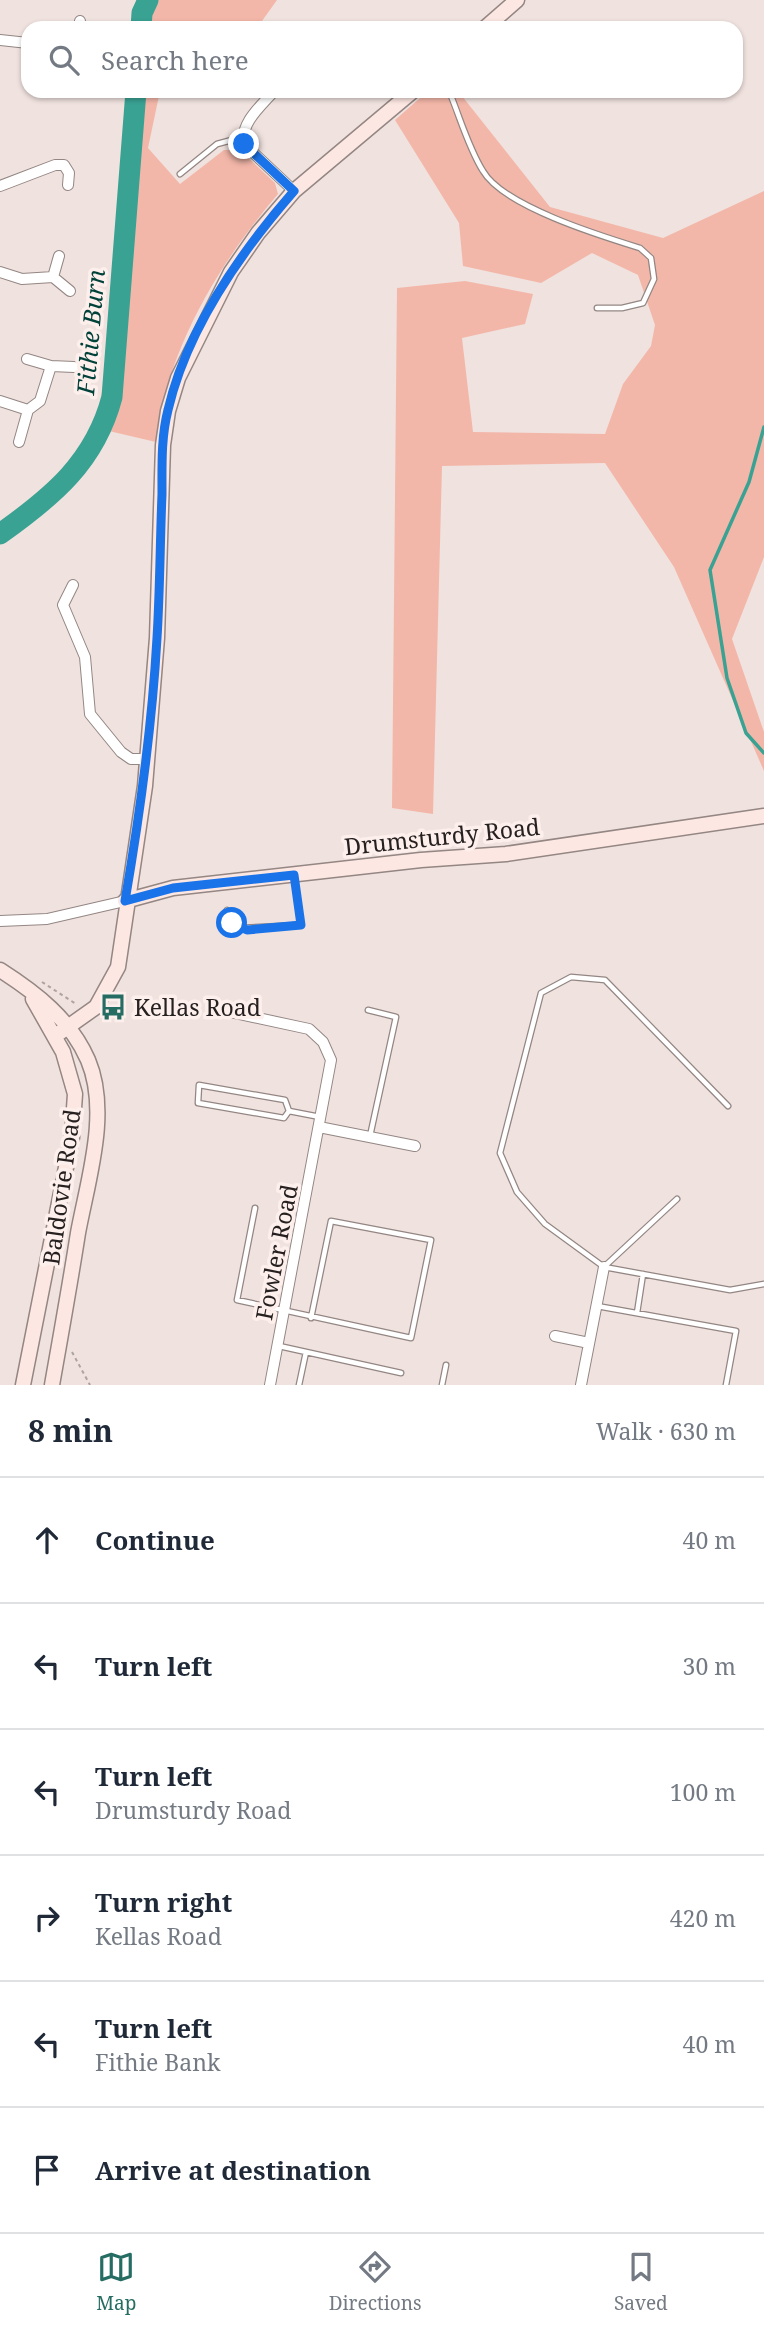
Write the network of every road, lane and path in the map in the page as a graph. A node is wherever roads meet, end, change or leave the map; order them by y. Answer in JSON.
{"nodes":[{"id":1,"x":517,"y":0,"type":"edge"},
{"id":2,"x":493,"y":21,"type":"edge"},
{"id":3,"x":0,"y":40,"type":"edge"},
{"id":4,"x":21,"y":42,"type":"edge"},
{"id":5,"x":268,"y":98,"type":"edge"},
{"id":6,"x":405,"y":98,"type":"edge"},
{"id":7,"x":452,"y":98,"type":"edge"},
{"id":8,"x":243,"y":137,"type":"junction"},
{"id":9,"x":180,"y":174,"type":"dead end"},
{"id":10,"x":68,"y":185,"type":"dead end"},
{"id":11,"x":0,"y":186,"type":"edge"},
{"id":12,"x":294,"y":191,"type":"junction"},
{"id":13,"x":59,"y":256,"type":"dead end"},
{"id":14,"x":0,"y":272,"type":"edge"},
{"id":15,"x":53,"y":277,"type":"junction"},
{"id":16,"x":70,"y":291,"type":"dead end"},
{"id":17,"x":597,"y":308,"type":"dead end"},
{"id":18,"x":27,"y":359,"type":"dead end"},
{"id":19,"x":51,"y":366,"type":"junction"},
{"id":20,"x":74,"y":367,"type":"dead end"},
{"id":21,"x":0,"y":401,"type":"edge"},
{"id":22,"x":28,"y":410,"type":"junction"},
{"id":23,"x":19,"y":442,"type":"dead end"},
{"id":24,"x":73,"y":585,"type":"dead end"},
{"id":25,"x":147,"y":759,"type":"junction"},
{"id":26,"x":764,"y":816,"type":"edge"},
{"id":27,"x":294,"y":875,"type":"junction"},
{"id":28,"x":125,"y":901,"type":"junction"},
{"id":29,"x":227,"y":910,"type":"dead end"},
{"id":30,"x":0,"y":921,"type":"edge"},
{"id":31,"x":0,"y":970,"type":"edge"},
{"id":32,"x":19,"y":982,"type":"junction"},
{"id":33,"x":368,"y":1010,"type":"dead end"},
{"id":34,"x":225,"y":1012,"type":"dead end"},
{"id":35,"x":70,"y":1028,"type":"junction"},
{"id":36,"x":55,"y":1036,"type":"junction"},
{"id":37,"x":727,"y":1106,"type":"dead end"},
{"id":38,"x":289,"y":1111,"type":"junction"},
{"id":39,"x":320,"y":1122,"type":"junction"},
{"id":40,"x":370,"y":1137,"type":"junction"},
{"id":41,"x":415,"y":1146,"type":"dead end"},
{"id":42,"x":677,"y":1199,"type":"dead end"},
{"id":43,"x":255,"y":1208,"type":"dead end"},
{"id":44,"x":604,"y":1267,"type":"junction"},
{"id":45,"x":643,"y":1274,"type":"junction"},
{"id":46,"x":764,"y":1284,"type":"edge"},
{"id":47,"x":597,"y":1306,"type":"junction"},
{"id":48,"x":284,"y":1313,"type":"junction"},
{"id":49,"x":637,"y":1313,"type":"junction"},
{"id":50,"x":311,"y":1318,"type":"junction"},
{"id":51,"x":61,"y":1334,"type":"junction"},
{"id":52,"x":555,"y":1336,"type":"dead end"},
{"id":53,"x":589,"y":1343,"type":"junction"},
{"id":54,"x":278,"y":1346,"type":"junction"},
{"id":55,"x":306,"y":1352,"type":"junction"},
{"id":56,"x":446,"y":1365,"type":"dead end"},
{"id":57,"x":401,"y":1373,"type":"dead end"},
{"id":58,"x":23,"y":1385,"type":"edge"},
{"id":59,"x":52,"y":1385,"type":"edge"},
{"id":60,"x":90,"y":1385,"type":"edge"},
{"id":61,"x":270,"y":1385,"type":"edge"},
{"id":62,"x":299,"y":1385,"type":"edge"},
{"id":63,"x":442,"y":1385,"type":"edge"},
{"id":64,"x":581,"y":1385,"type":"edge"},
{"id":65,"x":726,"y":1385,"type":"edge"}],
"edges":[{"from":1,"to":2,"type":"main road"},
{"from":3,"to":4,"type":"street"},
{"from":5,"to":8,"type":"street"},
{"from":6,"to":12,"type":"main road"},
{"from":7,"to":17,"type":"lane"},
{"from":8,"to":9,"type":"lane"},
{"from":8,"to":12,"type":"street"},
{"from":10,"to":11,"type":"street"},
{"from":12,"to":25,"type":"main road"},
{"from":13,"to":15,"type":"street"},
{"from":14,"to":15,"type":"street"},
{"from":15,"to":16,"type":"street"},
{"from":18,"to":19,"type":"street"},
{"from":19,"to":20,"type":"street"},
{"from":19,"to":22,"type":"street"},
{"from":21,"to":22,"type":"street"},
{"from":22,"to":23,"type":"street"},
{"from":24,"to":25,"type":"street"},
{"from":25,"to":28,"type":"main road"},
{"from":26,"to":27,"type":"main road","name":"Drumsturdy Road"},
{"from":27,"to":28,"type":"main road","name":"Drumsturdy Road"},
{"from":27,"to":29,"type":"lane"},
{"from":28,"to":30,"type":"street"},
{"from":28,"to":35,"type":"main road"},
{"from":31,"to":32,"type":"main road"},
{"from":32,"to":35,"type":"main road","name":"Baldovie Road"},
{"from":32,"to":36,"type":"main road","name":"Baldovie Road"},
{"from":33,"to":40,"type":"lane"},
{"from":34,"to":39,"type":"street","name":"Fowler Road"},
{"from":35,"to":36,"type":"main road"},
{"from":35,"to":51,"type":"main road","name":"Baldovie Road"},
{"from":36,"to":58,"type":"main road","name":"Baldovie Road"},
{"from":37,"to":44,"type":"lane"},
{"from":38,"to":38,"type":"lane"},
{"from":38,"to":39,"type":"lane"},
{"from":39,"to":40,"type":"street"},
{"from":39,"to":48,"type":"street","name":"Fowler Road"},
{"from":40,"to":41,"type":"street"},
{"from":42,"to":44,"type":"lane"},
{"from":43,"to":48,"type":"lane"},
{"from":44,"to":45,"type":"lane"},
{"from":44,"to":47,"type":"street"},
{"from":45,"to":46,"type":"lane"},
{"from":45,"to":49,"type":"lane"},
{"from":47,"to":49,"type":"lane"},
{"from":47,"to":53,"type":"street"},
{"from":48,"to":50,"type":"lane"},
{"from":48,"to":54,"type":"street","name":"Fowler Road"},
{"from":49,"to":65,"type":"lane"},
{"from":50,"to":50,"type":"lane"},
{"from":51,"to":59,"type":"main road","name":"Baldovie Road"},
{"from":51,"to":60,"type":"path"},
{"from":52,"to":53,"type":"street"},
{"from":53,"to":64,"type":"street"},
{"from":54,"to":55,"type":"lane"},
{"from":54,"to":61,"type":"street","name":"Fowler Road"},
{"from":55,"to":57,"type":"lane"},
{"from":55,"to":62,"type":"lane"},
{"from":56,"to":63,"type":"lane"}]}
